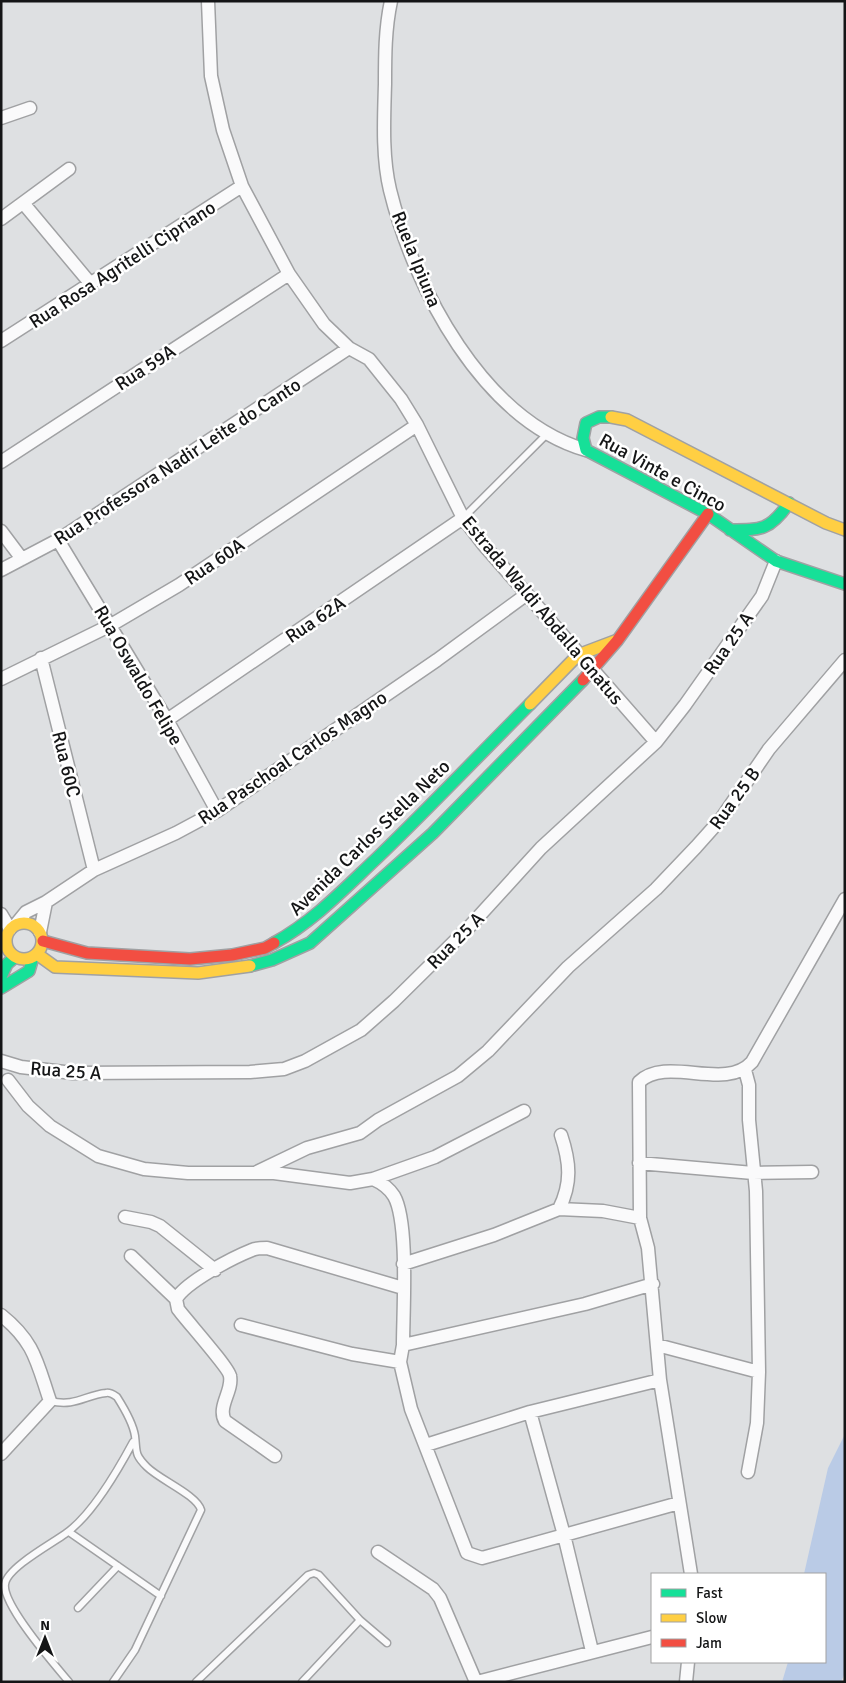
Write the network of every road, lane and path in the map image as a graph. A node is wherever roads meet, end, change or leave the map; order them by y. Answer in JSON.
{"nodes":[{"id":1,"x":208,"y":1,"type":"edge"},
{"id":2,"x":391,"y":1,"type":"edge"},
{"id":3,"x":30,"y":108,"type":"dead end"},
{"id":4,"x":1,"y":118,"type":"edge"},
{"id":5,"x":69,"y":169,"type":"dead end"},
{"id":6,"x":242,"y":186,"type":"junction"},
{"id":7,"x":24,"y":204,"type":"junction"},
{"id":8,"x":1,"y":219,"type":"edge"},
{"id":9,"x":289,"y":274,"type":"junction"},
{"id":10,"x":90,"y":283,"type":"junction"},
{"id":11,"x":1,"y":341,"type":"edge"},
{"id":12,"x":349,"y":348,"type":"junction"},
{"id":13,"x":417,"y":425,"type":"junction"},
{"id":14,"x":547,"y":434,"type":"junction"},
{"id":15,"x":586,"y":450,"type":"junction"},
{"id":16,"x":1,"y":462,"type":"edge"},
{"id":17,"x":789,"y":503,"type":"junction"},
{"id":18,"x":708,"y":514,"type":"junction"},
{"id":19,"x":463,"y":518,"type":"junction"},
{"id":20,"x":730,"y":530,"type":"junction"},
{"id":21,"x":845,"y":530,"type":"edge"},
{"id":22,"x":1,"y":531,"type":"edge"},
{"id":23,"x":58,"y":540,"type":"junction"},
{"id":24,"x":22,"y":559,"type":"junction"},
{"id":25,"x":776,"y":561,"type":"junction"},
{"id":26,"x":1,"y":570,"type":"edge"},
{"id":27,"x":845,"y":584,"type":"edge"},
{"id":28,"x":528,"y":594,"type":"junction"},
{"id":29,"x":111,"y":625,"type":"junction"},
{"id":30,"x":617,"y":641,"type":"junction"},
{"id":31,"x":578,"y":654,"type":"junction"},
{"id":32,"x":41,"y":658,"type":"junction"},
{"id":33,"x":845,"y":660,"type":"edge"},
{"id":34,"x":592,"y":670,"type":"junction"},
{"id":35,"x":1,"y":679,"type":"edge"},
{"id":36,"x":167,"y":720,"type":"junction"},
{"id":37,"x":656,"y":742,"type":"junction"},
{"id":38,"x":217,"y":811,"type":"junction"},
{"id":39,"x":94,"y":870,"type":"junction"},
{"id":40,"x":845,"y":899,"type":"edge"},
{"id":41,"x":46,"y":902,"type":"junction"},
{"id":42,"x":1,"y":914,"type":"edge"},
{"id":43,"x":9,"y":930,"type":"edge"},
{"id":44,"x":42,"y":936,"type":"junction"},
{"id":45,"x":8,"y":952,"type":"edge"},
{"id":46,"x":35,"y":956,"type":"junction"},
{"id":47,"x":1,"y":976,"type":"edge"},
{"id":48,"x":1,"y":988,"type":"edge"},
{"id":49,"x":1,"y":1061,"type":"edge"},
{"id":50,"x":21,"y":1067,"type":"junction"},
{"id":51,"x":745,"y":1070,"type":"junction"},
{"id":52,"x":5,"y":1081,"type":"edge"},
{"id":53,"x":524,"y":1111,"type":"dead end"},
{"id":54,"x":561,"y":1135,"type":"dead end"},
{"id":55,"x":639,"y":1163,"type":"junction"},
{"id":56,"x":257,"y":1172,"type":"junction"},
{"id":57,"x":812,"y":1172,"type":"dead end"},
{"id":58,"x":753,"y":1173,"type":"junction"},
{"id":59,"x":373,"y":1179,"type":"junction"},
{"id":60,"x":559,"y":1209,"type":"junction"},
{"id":61,"x":124,"y":1217,"type":"dead end"},
{"id":62,"x":640,"y":1218,"type":"junction"},
{"id":63,"x":131,"y":1256,"type":"dead end"},
{"id":64,"x":403,"y":1264,"type":"junction"},
{"id":65,"x":215,"y":1270,"type":"junction"},
{"id":66,"x":652,"y":1284,"type":"junction"},
{"id":67,"x":404,"y":1288,"type":"junction"},
{"id":68,"x":176,"y":1299,"type":"junction"},
{"id":69,"x":1,"y":1315,"type":"edge"},
{"id":70,"x":241,"y":1325,"type":"dead end"},
{"id":71,"x":403,"y":1345,"type":"junction"},
{"id":72,"x":657,"y":1345,"type":"junction"},
{"id":73,"x":400,"y":1362,"type":"junction"},
{"id":74,"x":759,"y":1372,"type":"junction"},
{"id":75,"x":660,"y":1380,"type":"junction"},
{"id":76,"x":50,"y":1401,"type":"junction"},
{"id":77,"x":530,"y":1412,"type":"junction"},
{"id":78,"x":135,"y":1437,"type":"junction"},
{"id":79,"x":426,"y":1445,"type":"junction"},
{"id":80,"x":1,"y":1454,"type":"edge"},
{"id":81,"x":275,"y":1456,"type":"dead end"},
{"id":82,"x":748,"y":1472,"type":"dead end"},
{"id":83,"x":679,"y":1503,"type":"junction"},
{"id":84,"x":69,"y":1532,"type":"junction"},
{"id":85,"x":564,"y":1535,"type":"junction"},
{"id":86,"x":378,"y":1552,"type":"dead end"},
{"id":87,"x":118,"y":1566,"type":"junction"},
{"id":88,"x":691,"y":1573,"type":"edge"},
{"id":89,"x":3,"y":1585,"type":"edge"},
{"id":90,"x":162,"y":1596,"type":"junction"},
{"id":91,"x":78,"y":1608,"type":"dead end"},
{"id":92,"x":360,"y":1620,"type":"junction"},
{"id":93,"x":651,"y":1637,"type":"edge"},
{"id":94,"x":387,"y":1643,"type":"dead end"},
{"id":95,"x":592,"y":1652,"type":"junction"},
{"id":96,"x":688,"y":1663,"type":"edge"},
{"id":97,"x":70,"y":1682,"type":"edge"},
{"id":98,"x":113,"y":1682,"type":"edge"},
{"id":99,"x":196,"y":1682,"type":"edge"},
{"id":100,"x":302,"y":1682,"type":"edge"},
{"id":101,"x":476,"y":1682,"type":"edge"},
{"id":102,"x":686,"y":1682,"type":"edge"}],
"edges":[{"from":1,"to":6,"type":"street","name":"Estrada Waldi Abdalla Gnatus"},
{"from":2,"to":14,"type":"street","name":"Ruela Ipiuna"},
{"from":3,"to":4,"type":"street"},
{"from":5,"to":7,"type":"street"},
{"from":6,"to":9,"type":"street","name":"Estrada Waldi Abdalla Gnatus"},
{"from":6,"to":10,"type":"street","name":"Rua Rosa Agritelli Cipriano"},
{"from":7,"to":8,"type":"street"},
{"from":7,"to":10,"type":"street"},
{"from":9,"to":12,"type":"street","name":"Estrada Waldi Abdalla Gnatus"},
{"from":9,"to":16,"type":"street","name":"Rua 59A"},
{"from":10,"to":11,"type":"street","name":"Rua Rosa Agritelli Cipriano"},
{"from":12,"to":13,"type":"street","name":"Estrada Waldi Abdalla Gnatus"},
{"from":12,"to":23,"type":"street","name":"Rua Professora Nadir Leite do Canto"},
{"from":13,"to":19,"type":"street","name":"Estrada Waldi Abdalla Gnatus"},
{"from":13,"to":29,"type":"street","name":"Rua 60A"},
{"from":14,"to":15,"type":"street","name":"Ruela Ipiuna"},
{"from":14,"to":19,"type":"lane"},
{"from":15,"to":17,"type":"street","name":"Rua Vinte e Cinco"},
{"from":15,"to":18,"type":"street","name":"Rua Vinte e Cinco"},
{"from":17,"to":20,"type":"street"},
{"from":17,"to":21,"type":"street","name":"Rua Vinte e Cinco"},
{"from":18,"to":20,"type":"street","name":"Rua Vinte e Cinco"},
{"from":18,"to":30,"type":"street"},
{"from":19,"to":28,"type":"street","name":"Estrada Waldi Abdalla Gnatus"},
{"from":19,"to":36,"type":"street","name":"Rua 62A"},
{"from":20,"to":25,"type":"street","name":"Rua Vinte e Cinco"},
{"from":22,"to":24,"type":"street"},
{"from":23,"to":24,"type":"street","name":"Rua Professora Nadir Leite do Canto"},
{"from":23,"to":29,"type":"street","name":"Rua Oswaldo Felipe"},
{"from":24,"to":26,"type":"street","name":"Rua Professora Nadir Leite do Canto"},
{"from":25,"to":27,"type":"street","name":"Rua Vinte e Cinco"},
{"from":25,"to":37,"type":"street","name":"Rua 25 A"},
{"from":28,"to":31,"type":"street","name":"Estrada Waldi Abdalla Gnatus"},
{"from":28,"to":38,"type":"street","name":"Rua Paschoal Carlos Magno"},
{"from":29,"to":32,"type":"street","name":"Rua 60A"},
{"from":29,"to":36,"type":"street","name":"Rua Oswaldo Felipe"},
{"from":30,"to":31,"type":"street","name":"Avenida Carlos Stella Neto"},
{"from":30,"to":34,"type":"street"},
{"from":31,"to":34,"type":"street","name":"Estrada Waldi Abdalla Gnatus"},
{"from":31,"to":44,"type":"street","name":"Avenida Carlos Stella Neto"},
{"from":32,"to":35,"type":"street","name":"Rua 60A"},
{"from":32,"to":39,"type":"street","name":"Rua 60C"},
{"from":33,"to":56,"type":"street","name":"Rua 25 B"},
{"from":34,"to":37,"type":"street","name":"Estrada Waldi Abdalla Gnatus"},
{"from":34,"to":46,"type":"street"},
{"from":36,"to":38,"type":"street","name":"Rua Oswaldo Felipe"},
{"from":37,"to":50,"type":"street","name":"Rua 25 A"},
{"from":38,"to":39,"type":"street","name":"Rua Paschoal Carlos Magno"},
{"from":39,"to":41,"type":"street","name":"Rua Paschoal Carlos Magno"},
{"from":40,"to":51,"type":"street"},
{"from":41,"to":43,"type":"street","name":"Rua Paschoal Carlos Magno"},
{"from":41,"to":44,"type":"street"},
{"from":42,"to":43,"type":"street"},
{"from":43,"to":44,"type":"street"},
{"from":43,"to":45,"type":"street"},
{"from":44,"to":46,"type":"street"},
{"from":45,"to":46,"type":"street"},
{"from":45,"to":47,"type":"street"},
{"from":46,"to":48,"type":"street"},
{"from":49,"to":50,"type":"street","name":"Rua 25 A"},
{"from":50,"to":52,"type":"street"},
{"from":51,"to":55,"type":"street"},
{"from":51,"to":58,"type":"street"},
{"from":52,"to":56,"type":"street"},
{"from":53,"to":59,"type":"street"},
{"from":54,"to":60,"type":"street"},
{"from":55,"to":58,"type":"street"},
{"from":55,"to":62,"type":"street"},
{"from":56,"to":59,"type":"street"},
{"from":57,"to":58,"type":"street"},
{"from":58,"to":74,"type":"street"},
{"from":59,"to":64,"type":"street"},
{"from":60,"to":62,"type":"street"},
{"from":60,"to":64,"type":"street"},
{"from":61,"to":65,"type":"street"},
{"from":62,"to":66,"type":"street"},
{"from":63,"to":68,"type":"street"},
{"from":64,"to":67,"type":"street"},
{"from":65,"to":67,"type":"street"},
{"from":65,"to":68,"type":"street"},
{"from":66,"to":71,"type":"street"},
{"from":66,"to":72,"type":"street"},
{"from":67,"to":71,"type":"street"},
{"from":68,"to":81,"type":"street"},
{"from":69,"to":76,"type":"street"},
{"from":70,"to":73,"type":"street"},
{"from":71,"to":73,"type":"street"},
{"from":72,"to":74,"type":"street"},
{"from":72,"to":75,"type":"street"},
{"from":73,"to":79,"type":"street"},
{"from":74,"to":82,"type":"street"},
{"from":75,"to":77,"type":"street"},
{"from":75,"to":83,"type":"street"},
{"from":76,"to":78,"type":"lane"},
{"from":76,"to":80,"type":"street"},
{"from":77,"to":79,"type":"street"},
{"from":77,"to":85,"type":"street"},
{"from":78,"to":84,"type":"lane"},
{"from":78,"to":90,"type":"lane"},
{"from":79,"to":85,"type":"street"},
{"from":83,"to":85,"type":"street"},
{"from":83,"to":88,"type":"street"},
{"from":84,"to":87,"type":"lane"},
{"from":84,"to":89,"type":"lane"},
{"from":85,"to":95,"type":"street"},
{"from":86,"to":101,"type":"street"},
{"from":87,"to":90,"type":"lane"},
{"from":87,"to":91,"type":"lane"},
{"from":89,"to":97,"type":"lane"},
{"from":90,"to":98,"type":"lane"},
{"from":92,"to":94,"type":"lane"},
{"from":92,"to":99,"type":"lane"},
{"from":92,"to":100,"type":"lane"},
{"from":93,"to":95,"type":"street"},
{"from":95,"to":101,"type":"street"},
{"from":96,"to":102,"type":"street"}]}
